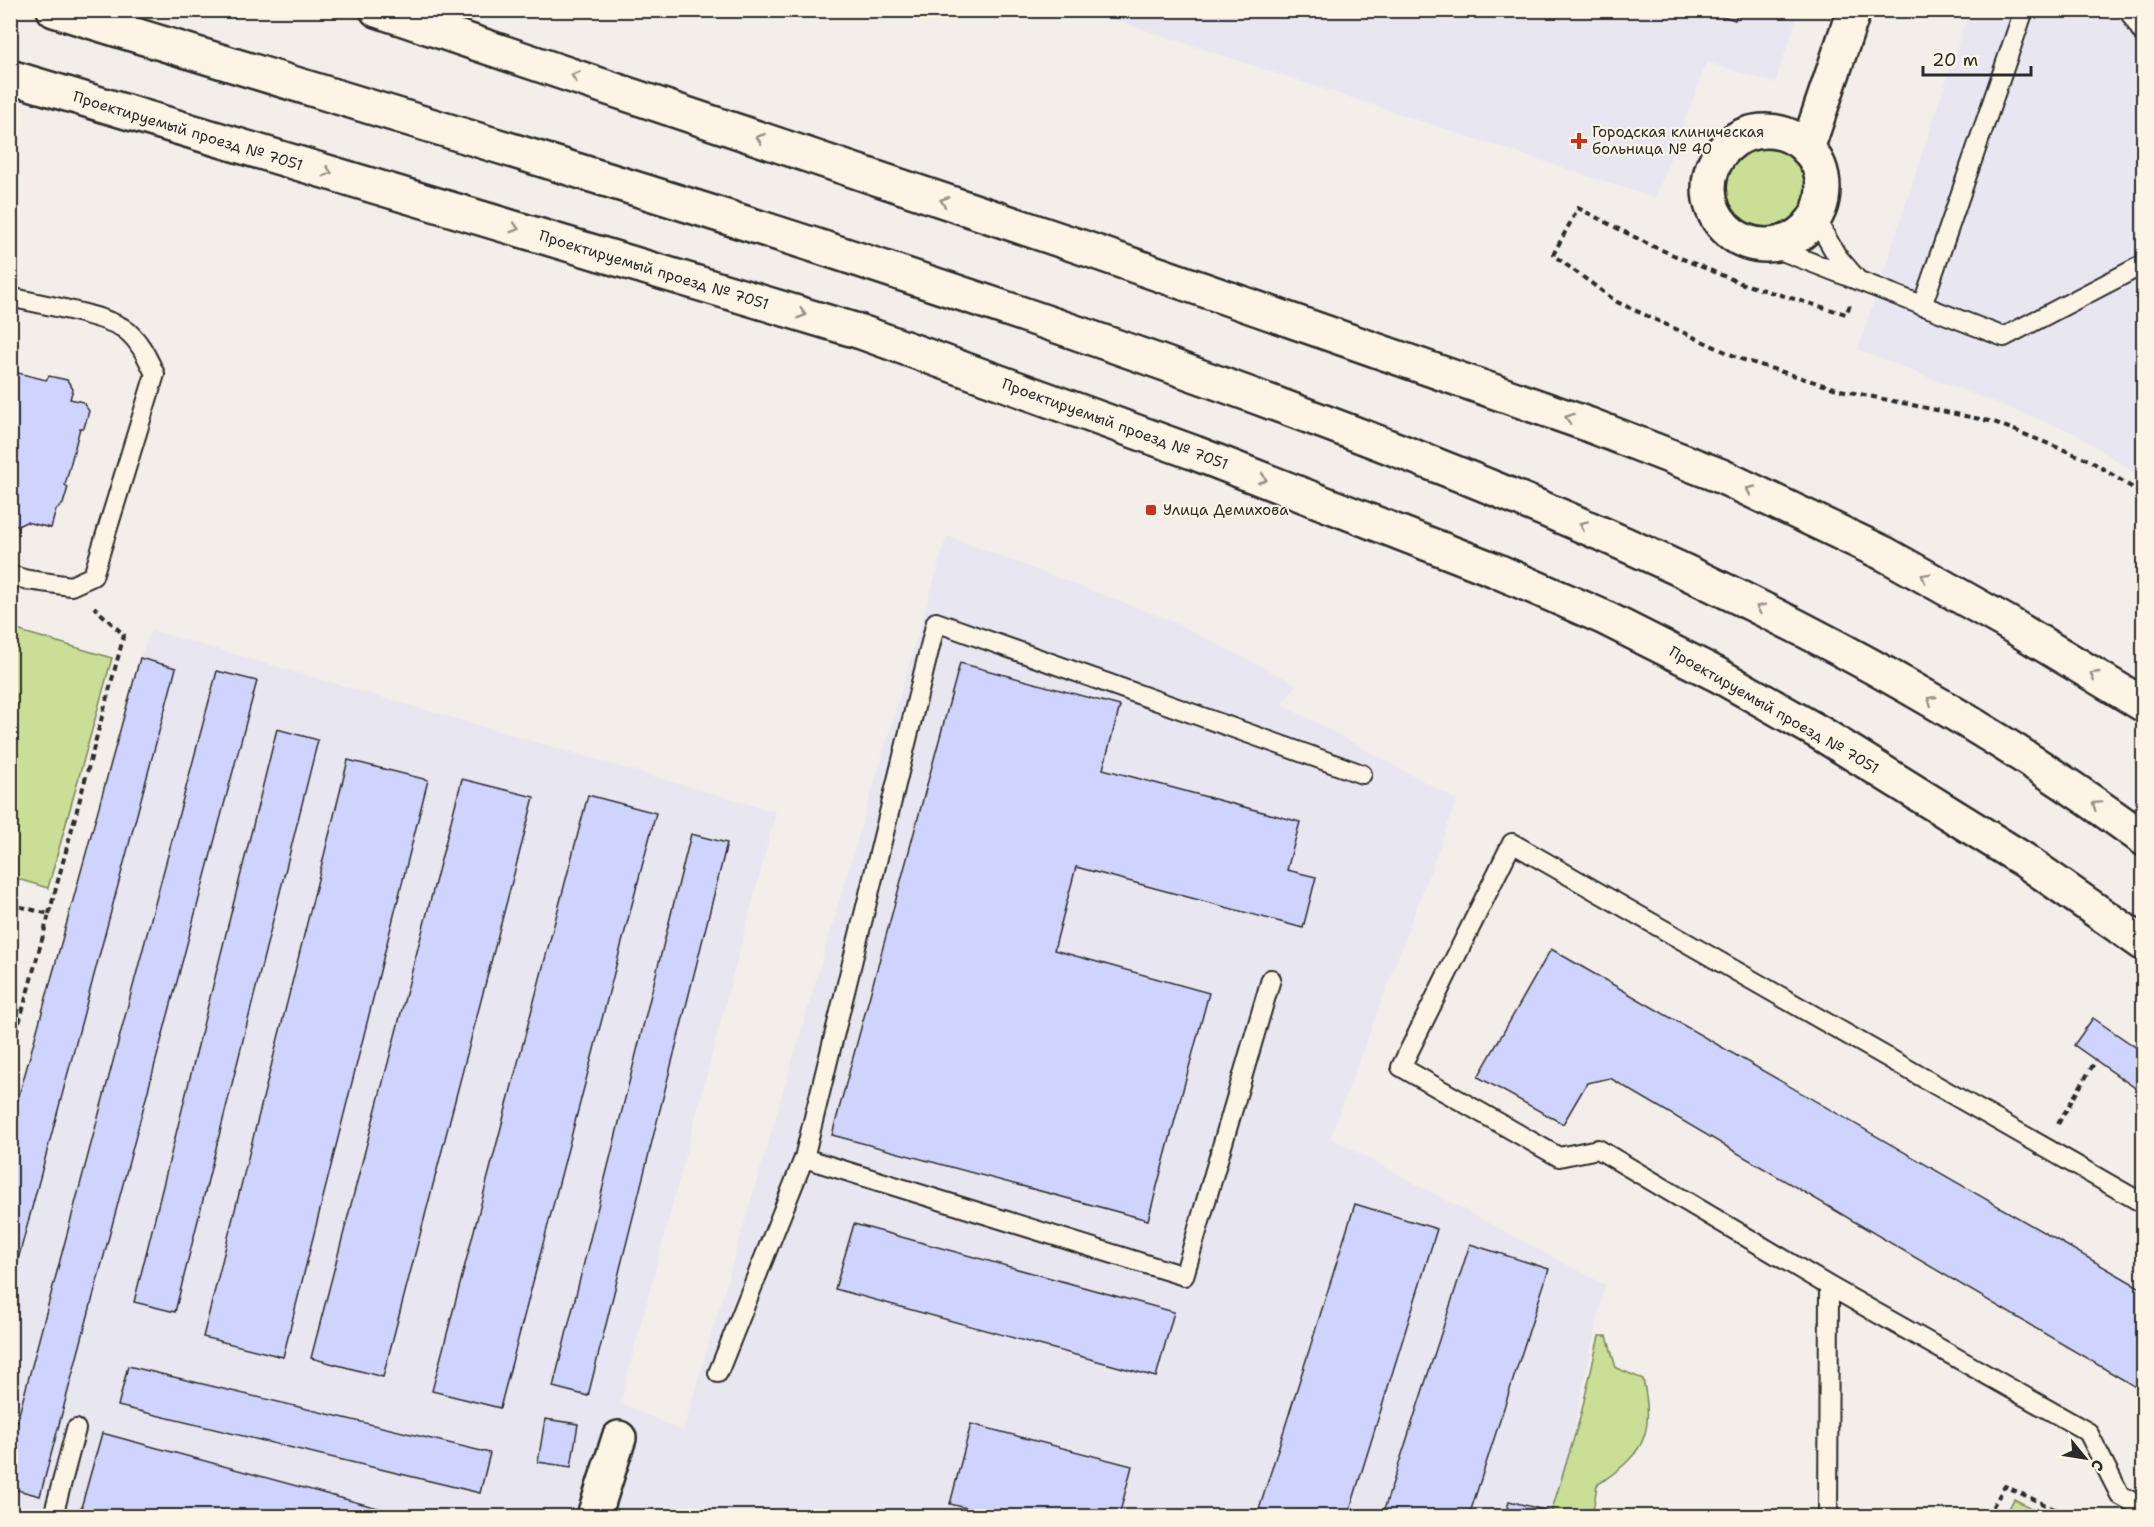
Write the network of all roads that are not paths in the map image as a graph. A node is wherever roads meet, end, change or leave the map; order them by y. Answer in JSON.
{"nodes":[{"id":1,"x":54,"y":10,"type":"edge"},
{"id":2,"x":378,"y":10,"type":"edge"},
{"id":3,"x":1854,"y":10,"type":"edge"},
{"id":4,"x":2024,"y":10,"type":"edge"},
{"id":5,"x":2128,"y":10,"type":"edge"},
{"id":6,"x":2144,"y":35,"type":"edge"},
{"id":7,"x":10,"y":77,"type":"edge"},
{"id":8,"x":1807,"y":149,"type":"junction"},
{"id":9,"x":1815,"y":218,"type":"junction"},
{"id":10,"x":1769,"y":246,"type":"junction"},
{"id":11,"x":2144,"y":264,"type":"edge"},
{"id":12,"x":1859,"y":282,"type":"junction"},
{"id":13,"x":10,"y":297,"type":"edge"},
{"id":14,"x":1922,"y":306,"type":"junction"},
{"id":15,"x":10,"y":575,"type":"edge"},
{"id":16,"x":2144,"y":705,"type":"edge"},
{"id":17,"x":1362,"y":774,"type":"dead end"},
{"id":18,"x":2144,"y":839,"type":"edge"},
{"id":19,"x":2144,"y":944,"type":"edge"},
{"id":20,"x":1271,"y":979,"type":"dead end"},
{"id":21,"x":804,"y":1158,"type":"junction"},
{"id":22,"x":2144,"y":1204,"type":"edge"},
{"id":23,"x":1829,"y":1286,"type":"junction"},
{"id":24,"x":718,"y":1373,"type":"dead end"},
{"id":25,"x":76,"y":1429,"type":"dead end"},
{"id":26,"x":619,"y":1438,"type":"dead end"},
{"id":27,"x":2144,"y":1508,"type":"edge"},
{"id":28,"x":53,"y":1516,"type":"edge"},
{"id":29,"x":594,"y":1516,"type":"edge"},
{"id":30,"x":1828,"y":1516,"type":"edge"}],
"edges":[{"from":18,"to":1,"type":"main road","one_way":true},
{"from":16,"to":2,"type":"main road","one_way":true},
{"from":3,"to":8,"type":"main road"},
{"from":4,"to":14,"type":"lane"},
{"from":5,"to":6,"type":"lane"},
{"from":7,"to":19,"type":"main road","name":"Проектируемый проезд № 7051","one_way":true},
{"from":8,"to":9,"type":"main road"},
{"from":8,"to":10,"type":"main road"},
{"from":9,"to":10,"type":"main road"},
{"from":9,"to":12,"type":"lane"},
{"from":10,"to":12,"type":"lane"},
{"from":11,"to":14,"type":"lane"},
{"from":12,"to":14,"type":"lane"},
{"from":13,"to":15,"type":"lane"},
{"from":17,"to":21,"type":"lane"},
{"from":20,"to":21,"type":"lane"},
{"from":21,"to":24,"type":"lane"},
{"from":22,"to":23,"type":"lane"},
{"from":23,"to":27,"type":"lane"},
{"from":23,"to":30,"type":"lane"},
{"from":25,"to":28,"type":"lane"},
{"from":26,"to":29,"type":"main road"}]}
